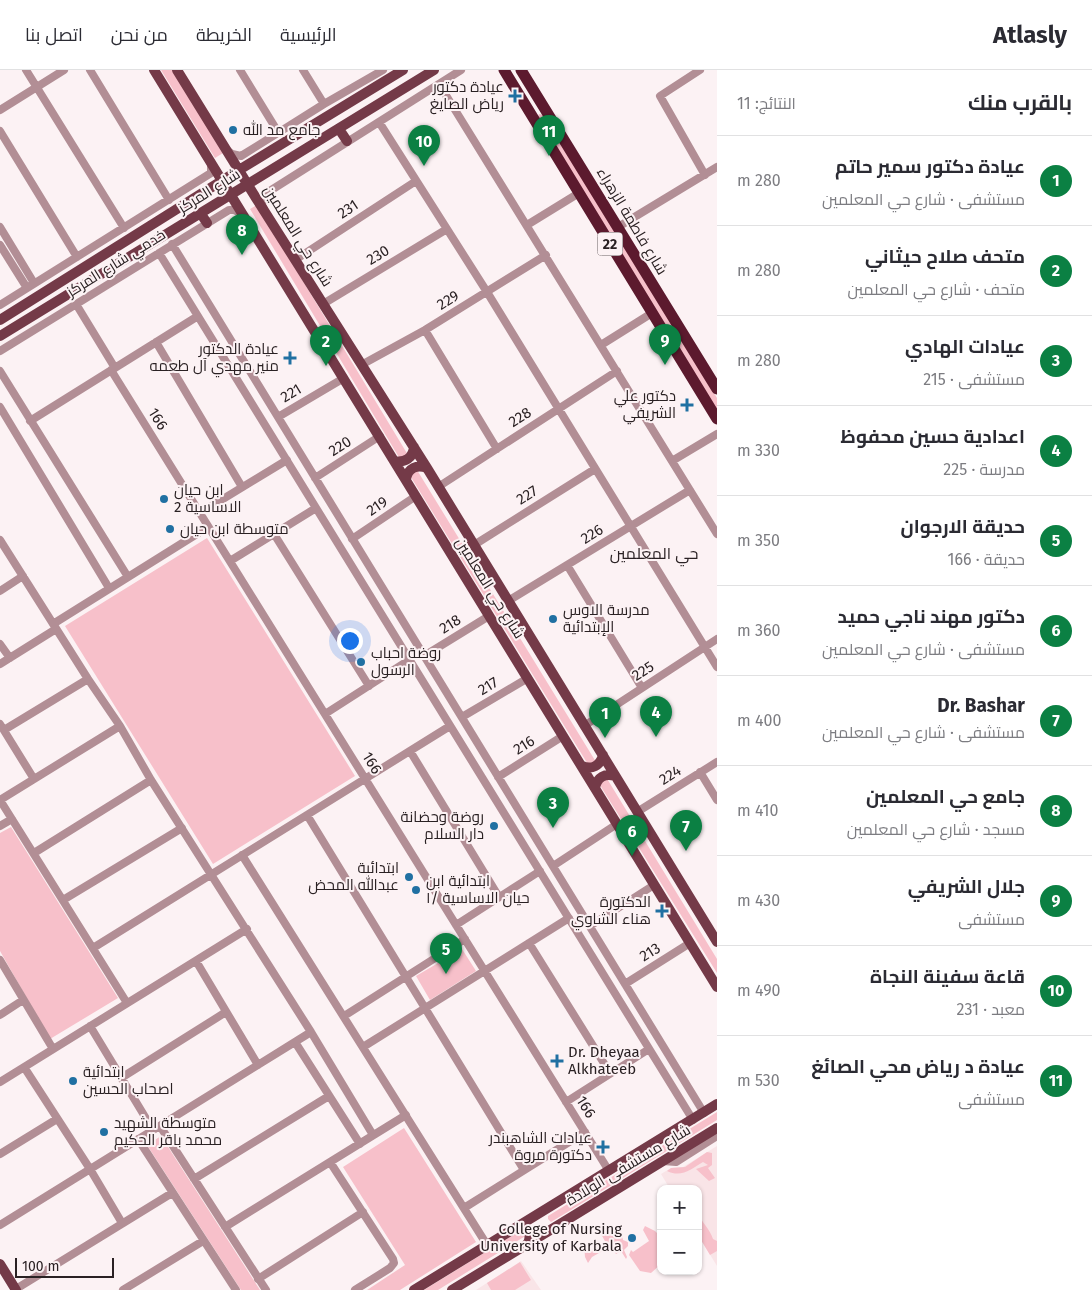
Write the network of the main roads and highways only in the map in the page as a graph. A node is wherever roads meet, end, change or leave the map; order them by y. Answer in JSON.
{"nodes":[{"id":1,"x":154,"y":70,"type":"edge"},
{"id":2,"x":178,"y":70,"type":"edge"},
{"id":3,"x":403,"y":70,"type":"edge"},
{"id":4,"x":434,"y":70,"type":"edge"},
{"id":5,"x":504,"y":70,"type":"edge"},
{"id":6,"x":521,"y":70,"type":"edge"},
{"id":7,"x":345,"y":92,"type":"road end"},
{"id":8,"x":536,"y":94,"type":"junction"},
{"id":9,"x":523,"y":101,"type":"junction"},
{"id":10,"x":351,"y":102,"type":"junction"},
{"id":11,"x":546,"y":110,"type":"junction"},
{"id":12,"x":532,"y":117,"type":"junction"},
{"id":13,"x":339,"y":129,"type":"junction"},
{"id":14,"x":347,"y":141,"type":"road end"},
{"id":15,"x":239,"y":170,"type":"junction"},
{"id":16,"x":222,"y":180,"type":"junction"},
{"id":17,"x":248,"y":184,"type":"junction"},
{"id":18,"x":183,"y":191,"type":"road end"},
{"id":19,"x":232,"y":195,"type":"junction"},
{"id":20,"x":190,"y":201,"type":"junction"},
{"id":21,"x":201,"y":214,"type":"junction"},
{"id":22,"x":207,"y":223,"type":"road end"},
{"id":23,"x":0,"y":320,"type":"edge"},
{"id":24,"x":0,"y":336,"type":"edge"},
{"id":25,"x":717,"y":389,"type":"edge"},
{"id":26,"x":717,"y":419,"type":"edge"},
{"id":27,"x":414,"y":447,"type":"junction"},
{"id":28,"x":394,"y":461,"type":"junction"},
{"id":29,"x":427,"y":468,"type":"junction"},
{"id":30,"x":406,"y":479,"type":"junction"},
{"id":31,"x":603,"y":755,"type":"junction"},
{"id":32,"x":582,"y":766,"type":"junction"},
{"id":33,"x":615,"y":776,"type":"junction"},
{"id":34,"x":595,"y":788,"type":"junction"},
{"id":35,"x":714,"y":928,"type":"edge"},
{"id":36,"x":717,"y":942,"type":"edge"},
{"id":37,"x":717,"y":987,"type":"edge"},
{"id":38,"x":717,"y":1104,"type":"edge"},
{"id":39,"x":717,"y":1128,"type":"edge"},
{"id":40,"x":546,"y":1210,"type":"junction"},
{"id":41,"x":518,"y":1226,"type":"junction"},
{"id":42,"x":557,"y":1226,"type":"junction"},
{"id":43,"x":528,"y":1243,"type":"junction"},
{"id":44,"x":0,"y":1264,"type":"edge"},
{"id":45,"x":16,"y":1289,"type":"edge"},
{"id":46,"x":414,"y":1290,"type":"edge"},
{"id":47,"x":452,"y":1290,"type":"edge"}],
"edges":[{"from":1,"to":16,"type":"main road","name":"شارع حي المعلمين"},
{"from":2,"to":15,"type":"main road","name":"شارع حي المعلمين"},
{"from":3,"to":10,"type":"main road","name":"شارع المركز"},
{"from":4,"to":13,"type":"main road","name":"شارع المركز"},
{"from":5,"to":9,"type":"highway","name":"شارع فاطمة الزهراء","number":"22"},
{"from":6,"to":8,"type":"highway","name":"شارع فاطمة الزهراء","number":"22"},
{"from":7,"to":10,"type":"main road"},
{"from":8,"to":9,"type":"highway"},
{"from":8,"to":11,"type":"highway","name":"شارع فاطمة الزهراء","number":"22"},
{"from":9,"to":12,"type":"highway","name":"شارع فاطمة الزهراء","number":"22"},
{"from":10,"to":15,"type":"main road","name":"شارع المركز"},
{"from":11,"to":12,"type":"highway"},
{"from":11,"to":25,"type":"highway","name":"شارع فاطمة الزهراء","number":"22"},
{"from":12,"to":26,"type":"highway","name":"شارع فاطمة الزهراء","number":"22"},
{"from":13,"to":14,"type":"main road"},
{"from":13,"to":17,"type":"main road","name":"شارع المركز"},
{"from":15,"to":16,"type":"main road","name":"شارع المركز"},
{"from":15,"to":17,"type":"main road","name":"شارع حي المعلمين"},
{"from":16,"to":19,"type":"main road","name":"شارع حي المعلمين"},
{"from":16,"to":20,"type":"main road","name":"شارع المركز"},
{"from":17,"to":19,"type":"main road","name":"شارع المركز"},
{"from":17,"to":27,"type":"main road","name":"شارع حي المعلمين"},
{"from":18,"to":20,"type":"main road"},
{"from":19,"to":21,"type":"main road","name":"شارع المركز"},
{"from":19,"to":28,"type":"main road","name":"شارع حي المعلمين"},
{"from":20,"to":23,"type":"main road","name":"شارع المركز"},
{"from":21,"to":22,"type":"main road"},
{"from":21,"to":24,"type":"main road","name":"شارع المركز"},
{"from":27,"to":28,"type":"main road"},
{"from":27,"to":29,"type":"main road","name":"شارع حي المعلمين"},
{"from":28,"to":30,"type":"main road","name":"شارع حي المعلمين"},
{"from":29,"to":30,"type":"main road"},
{"from":29,"to":31,"type":"main road","name":"شارع حي المعلمين"},
{"from":30,"to":32,"type":"main road","name":"شارع حي المعلمين"},
{"from":31,"to":32,"type":"main road"},
{"from":31,"to":33,"type":"main road","name":"شارع حي المعلمين"},
{"from":32,"to":34,"type":"main road","name":"شارع حي المعلمين"},
{"from":33,"to":34,"type":"main road"},
{"from":33,"to":35,"type":"main road","name":"شارع حي المعلمين"},
{"from":34,"to":37,"type":"main road","name":"شارع حي المعلمين"},
{"from":35,"to":36,"type":"main road","name":"شارع حي المعلمين"},
{"from":38,"to":40,"type":"main road","name":"شارع مستشفى الولادة"},
{"from":39,"to":42,"type":"main road","name":"شارع مستشفى الولادة"},
{"from":40,"to":41,"type":"main road","name":"شارع مستشفى الولادة"},
{"from":40,"to":42,"type":"main road"},
{"from":41,"to":43,"type":"main road"},
{"from":41,"to":46,"type":"main road","name":"شارع مستشفى الولادة"},
{"from":42,"to":43,"type":"main road","name":"شارع مستشفى الولادة"},
{"from":43,"to":47,"type":"main road","name":"شارع مستشفى الولادة"},
{"from":44,"to":45,"type":"main road"}]}
